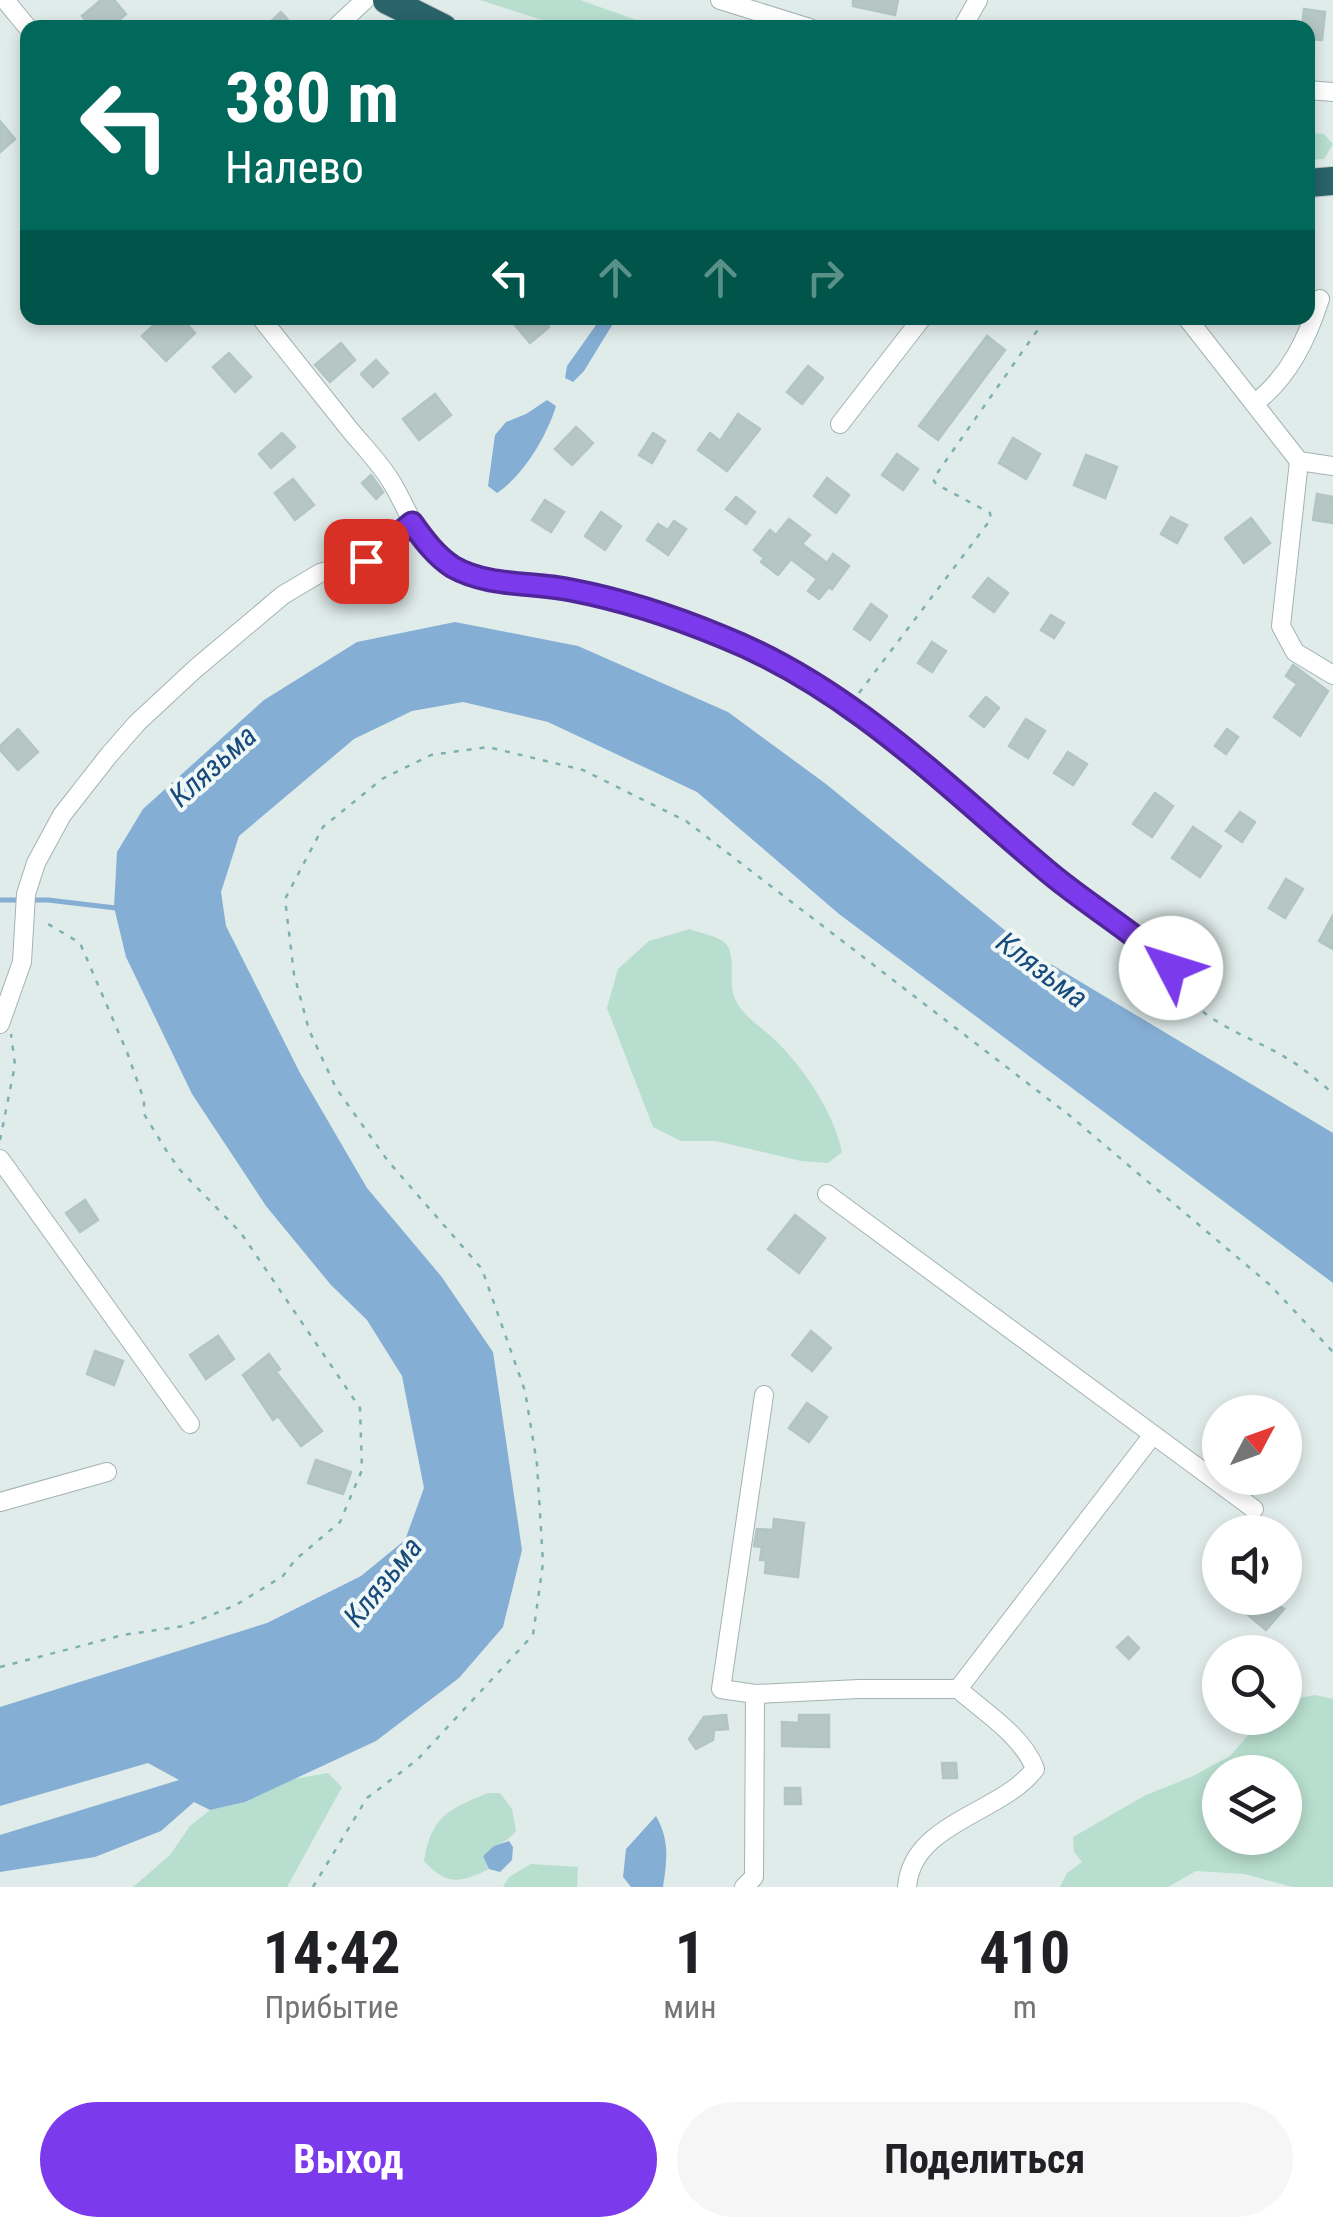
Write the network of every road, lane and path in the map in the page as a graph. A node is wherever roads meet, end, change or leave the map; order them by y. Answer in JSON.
{"nodes":[{"id":1,"x":366,"y":0,"type":"edge"},
{"id":2,"x":387,"y":0,"type":"edge"},
{"id":3,"x":720,"y":0,"type":"edge"},
{"id":4,"x":345,"y":20,"type":"edge"},
{"id":5,"x":428,"y":20,"type":"edge"},
{"id":6,"x":784,"y":20,"type":"edge"},
{"id":7,"x":1320,"y":299,"type":"dead end"},
{"id":8,"x":1315,"y":311,"type":"edge"},
{"id":9,"x":266,"y":325,"type":"edge"},
{"id":10,"x":917,"y":325,"type":"edge"},
{"id":11,"x":1041,"y":325,"type":"edge"},
{"id":12,"x":1193,"y":325,"type":"edge"},
{"id":13,"x":1309,"y":325,"type":"edge"},
{"id":14,"x":1256,"y":403,"type":"junction"},
{"id":15,"x":840,"y":424,"type":"dead end"},
{"id":16,"x":1300,"y":462,"type":"junction"},
{"id":17,"x":1333,"y":466,"type":"edge"},
{"id":18,"x":412,"y":523,"type":"junction"},
{"id":19,"x":1333,"y":675,"type":"edge"},
{"id":20,"x":850,"y":705,"type":"junction"},
{"id":21,"x":26,"y":899,"type":"junction"},
{"id":22,"x":1171,"y":968,"type":"joint"},
{"id":23,"x":1,"y":1020,"type":"edge"},
{"id":24,"x":1333,"y":1093,"type":"edge"},
{"id":25,"x":0,"y":1140,"type":"edge"},
{"id":26,"x":0,"y":1159,"type":"edge"},
{"id":27,"x":827,"y":1194,"type":"dead end"},
{"id":28,"x":1333,"y":1352,"type":"edge"},
{"id":29,"x":764,"y":1394,"type":"dead end"},
{"id":30,"x":190,"y":1424,"type":"dead end"},
{"id":31,"x":1152,"y":1436,"type":"junction"},
{"id":32,"x":107,"y":1472,"type":"dead end"},
{"id":33,"x":0,"y":1502,"type":"edge"},
{"id":34,"x":1254,"y":1509,"type":"dead end"},
{"id":35,"x":0,"y":1666,"type":"edge"},
{"id":36,"x":958,"y":1689,"type":"junction"},
{"id":37,"x":755,"y":1694,"type":"junction"},
{"id":38,"x":313,"y":1887,"type":"edge"},
{"id":39,"x":744,"y":1887,"type":"edge"},
{"id":40,"x":907,"y":1887,"type":"edge"}],
"edges":[{"from":1,"to":4,"type":"street"},
{"from":2,"to":5,"type":"highway"},
{"from":3,"to":6,"type":"street"},
{"from":7,"to":8,"type":"street"},
{"from":9,"to":18,"type":"street"},
{"from":10,"to":15,"type":"street"},
{"from":11,"to":20,"type":"path"},
{"from":12,"to":14,"type":"street"},
{"from":13,"to":14,"type":"street"},
{"from":14,"to":16,"type":"street"},
{"from":16,"to":17,"type":"street"},
{"from":16,"to":19,"type":"street"},
{"from":18,"to":20,"type":"street"},
{"from":18,"to":21,"type":"street"},
{"from":20,"to":22,"type":"street"},
{"from":21,"to":23,"type":"street"},
{"from":21,"to":35,"type":"path"},
{"from":22,"to":24,"type":"path"},
{"from":23,"to":25,"type":"path"},
{"from":26,"to":30,"type":"street"},
{"from":27,"to":31,"type":"street"},
{"from":28,"to":38,"type":"path"},
{"from":29,"to":37,"type":"street"},
{"from":31,"to":34,"type":"street"},
{"from":31,"to":36,"type":"street"},
{"from":32,"to":33,"type":"street"},
{"from":36,"to":37,"type":"street"},
{"from":36,"to":40,"type":"street"},
{"from":37,"to":39,"type":"street"}]}
